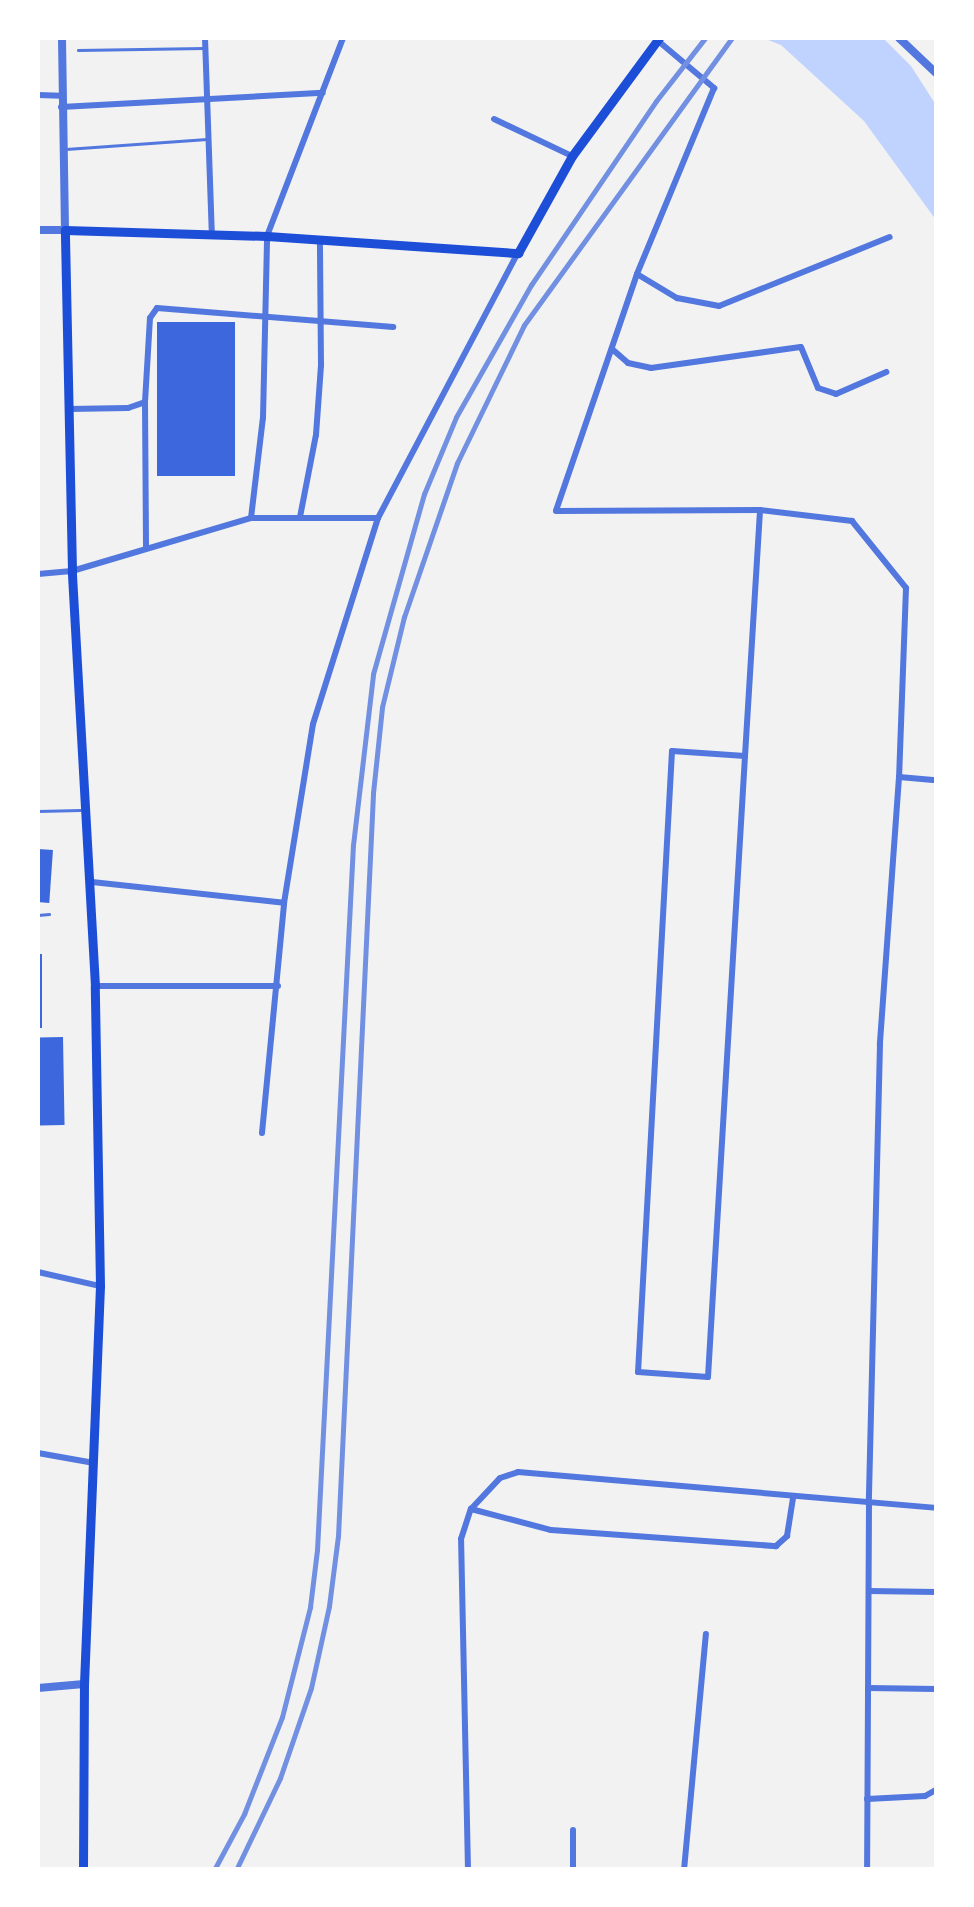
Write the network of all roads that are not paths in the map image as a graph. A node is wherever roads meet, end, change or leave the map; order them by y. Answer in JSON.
{"nodes":[{"id":1,"x":62,"y":38,"type":"edge"},
{"id":2,"x":206,"y":38,"type":"edge"},
{"id":3,"x":343,"y":38,"type":"edge"},
{"id":4,"x":899,"y":38,"type":"edge"},
{"id":5,"x":658,"y":39,"type":"edge"},
{"id":6,"x":206,"y":48,"type":"junction"},
{"id":7,"x":78,"y":50,"type":"dead end"},
{"id":8,"x":936,"y":73,"type":"edge"},
{"id":9,"x":323,"y":93,"type":"junction"},
{"id":10,"x":38,"y":95,"type":"edge"},
{"id":11,"x":62,"y":96,"type":"junction"},
{"id":12,"x":207,"y":97,"type":"junction"},
{"id":13,"x":61,"y":106,"type":"junction"},
{"id":14,"x":494,"y":119,"type":"dead end"},
{"id":15,"x":209,"y":138,"type":"junction"},
{"id":16,"x":63,"y":149,"type":"junction"},
{"id":17,"x":572,"y":156,"type":"junction"},
{"id":18,"x":38,"y":230,"type":"edge"},
{"id":19,"x":65,"y":230,"type":"junction"},
{"id":20,"x":212,"y":236,"type":"junction"},
{"id":21,"x":267,"y":236,"type":"junction"},
{"id":22,"x":890,"y":238,"type":"dead end"},
{"id":23,"x":320,"y":240,"type":"junction"},
{"id":24,"x":518,"y":253,"type":"junction"},
{"id":25,"x":637,"y":274,"type":"junction"},
{"id":26,"x":263,"y":318,"type":"junction"},
{"id":27,"x":320,"y":322,"type":"junction"},
{"id":28,"x":393,"y":328,"type":"dead end"},
{"id":29,"x":612,"y":349,"type":"junction"},
{"id":30,"x":886,"y":372,"type":"dead end"},
{"id":31,"x":145,"y":402,"type":"junction"},
{"id":32,"x":69,"y":408,"type":"junction"},
{"id":33,"x":760,"y":510,"type":"junction"},
{"id":34,"x":300,"y":516,"type":"junction"},
{"id":35,"x":252,"y":518,"type":"junction"},
{"id":36,"x":378,"y":518,"type":"junction"},
{"id":37,"x":146,"y":546,"type":"junction"},
{"id":38,"x":72,"y":571,"type":"junction"},
{"id":39,"x":38,"y":574,"type":"edge"},
{"id":40,"x":745,"y":756,"type":"junction"},
{"id":41,"x":899,"y":778,"type":"junction"},
{"id":42,"x":936,"y":780,"type":"edge"},
{"id":43,"x":86,"y":810,"type":"junction"},
{"id":44,"x":38,"y":811,"type":"edge"},
{"id":45,"x":92,"y":882,"type":"junction"},
{"id":46,"x":284,"y":903,"type":"junction"},
{"id":47,"x":49,"y":914,"type":"dead end"},
{"id":48,"x":38,"y":915,"type":"edge"},
{"id":49,"x":95,"y":986,"type":"junction"},
{"id":50,"x":278,"y":986,"type":"junction"},
{"id":51,"x":262,"y":1133,"type":"dead end"},
{"id":52,"x":38,"y":1272,"type":"edge"},
{"id":53,"x":100,"y":1286,"type":"junction"},
{"id":54,"x":38,"y":1452,"type":"edge"},
{"id":55,"x":95,"y":1463,"type":"junction"},
{"id":56,"x":794,"y":1498,"type":"junction"},
{"id":57,"x":869,"y":1504,"type":"junction"},
{"id":58,"x":470,"y":1508,"type":"junction"},
{"id":59,"x":936,"y":1508,"type":"edge"},
{"id":60,"x":868,"y":1591,"type":"junction"},
{"id":61,"x":936,"y":1592,"type":"edge"},
{"id":62,"x":706,"y":1634,"type":"dead end"},
{"id":63,"x":84,"y":1684,"type":"junction"},
{"id":64,"x":38,"y":1688,"type":"edge"},
{"id":65,"x":868,"y":1688,"type":"junction"},
{"id":66,"x":936,"y":1690,"type":"edge"},
{"id":67,"x":936,"y":1790,"type":"edge"},
{"id":68,"x":867,"y":1798,"type":"junction"},
{"id":69,"x":572,"y":1830,"type":"dead end"},
{"id":70,"x":83,"y":1870,"type":"edge"},
{"id":71,"x":468,"y":1870,"type":"edge"},
{"id":72,"x":573,"y":1870,"type":"edge"},
{"id":73,"x":684,"y":1870,"type":"edge"},
{"id":74,"x":866,"y":1870,"type":"edge"}],
"edges":[{"from":1,"to":11,"type":"street"},
{"from":2,"to":6,"type":"street"},
{"from":3,"to":9,"type":"street"},
{"from":4,"to":8,"type":"street"},
{"from":5,"to":17,"type":"main road"},
{"from":5,"to":25,"type":"street"},
{"from":6,"to":7,"type":"lane"},
{"from":6,"to":12,"type":"street"},
{"from":9,"to":12,"type":"street"},
{"from":9,"to":21,"type":"street"},
{"from":10,"to":11,"type":"street"},
{"from":11,"to":13,"type":"street"},
{"from":12,"to":13,"type":"street"},
{"from":12,"to":15,"type":"street"},
{"from":13,"to":16,"type":"street"},
{"from":14,"to":17,"type":"street"},
{"from":15,"to":16,"type":"lane"},
{"from":15,"to":20,"type":"street"},
{"from":16,"to":19,"type":"street"},
{"from":17,"to":24,"type":"main road"},
{"from":18,"to":19,"type":"street"},
{"from":19,"to":20,"type":"main road"},
{"from":19,"to":32,"type":"main road"},
{"from":20,"to":21,"type":"main road"},
{"from":21,"to":23,"type":"main road"},
{"from":21,"to":26,"type":"street"},
{"from":22,"to":25,"type":"street"},
{"from":23,"to":24,"type":"main road"},
{"from":23,"to":27,"type":"street"},
{"from":24,"to":36,"type":"street"},
{"from":25,"to":29,"type":"street"},
{"from":26,"to":27,"type":"street"},
{"from":26,"to":31,"type":"street"},
{"from":26,"to":35,"type":"street"},
{"from":27,"to":28,"type":"street"},
{"from":27,"to":34,"type":"street"},
{"from":29,"to":30,"type":"street"},
{"from":29,"to":33,"type":"street"},
{"from":31,"to":32,"type":"street"},
{"from":31,"to":37,"type":"street"},
{"from":32,"to":38,"type":"main road"},
{"from":33,"to":40,"type":"street"},
{"from":33,"to":41,"type":"street"},
{"from":34,"to":35,"type":"street"},
{"from":34,"to":36,"type":"street"},
{"from":35,"to":37,"type":"street"},
{"from":36,"to":46,"type":"street"},
{"from":37,"to":38,"type":"street"},
{"from":38,"to":39,"type":"street"},
{"from":38,"to":43,"type":"main road"},
{"from":40,"to":40,"type":"street"},
{"from":41,"to":42,"type":"street"},
{"from":41,"to":57,"type":"street"},
{"from":43,"to":44,"type":"lane"},
{"from":43,"to":45,"type":"main road"},
{"from":45,"to":46,"type":"street"},
{"from":45,"to":49,"type":"main road"},
{"from":46,"to":50,"type":"street"},
{"from":47,"to":48,"type":"lane"},
{"from":49,"to":50,"type":"street"},
{"from":49,"to":53,"type":"main road"},
{"from":50,"to":51,"type":"street"},
{"from":52,"to":53,"type":"street"},
{"from":53,"to":55,"type":"main road"},
{"from":54,"to":55,"type":"street"},
{"from":55,"to":63,"type":"main road"},
{"from":56,"to":57,"type":"street"},
{"from":56,"to":58,"type":"street"},
{"from":56,"to":58,"type":"street"},
{"from":57,"to":59,"type":"street"},
{"from":57,"to":60,"type":"street"},
{"from":58,"to":71,"type":"street"},
{"from":60,"to":61,"type":"street"},
{"from":60,"to":65,"type":"street"},
{"from":62,"to":73,"type":"street"},
{"from":63,"to":64,"type":"street"},
{"from":63,"to":70,"type":"main road"},
{"from":65,"to":66,"type":"street"},
{"from":65,"to":68,"type":"street"},
{"from":67,"to":68,"type":"street"},
{"from":68,"to":74,"type":"street"},
{"from":69,"to":72,"type":"street"}]}
